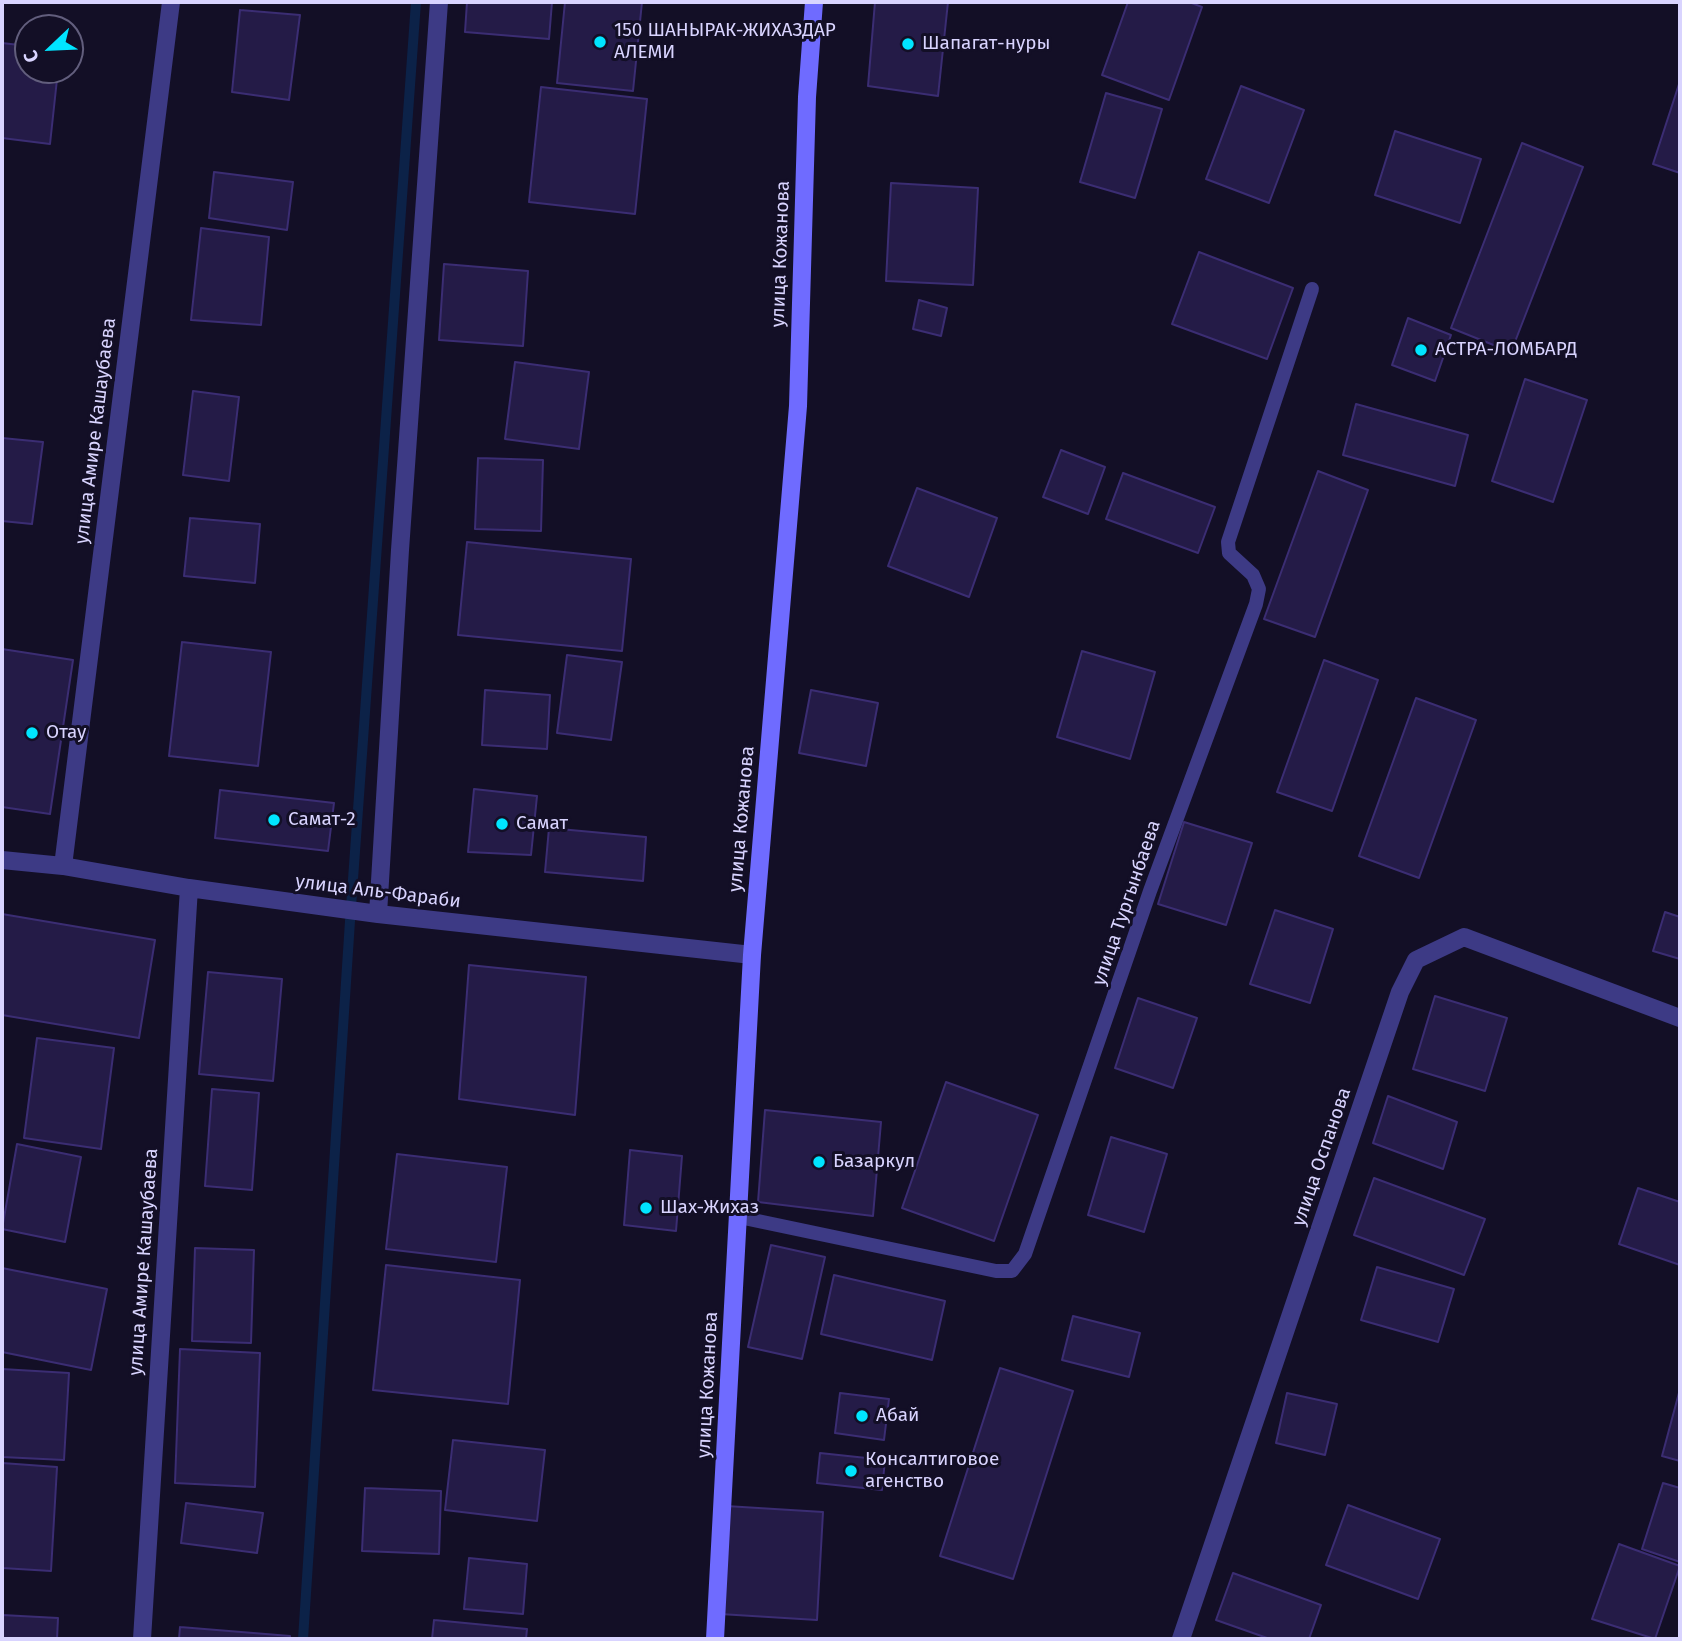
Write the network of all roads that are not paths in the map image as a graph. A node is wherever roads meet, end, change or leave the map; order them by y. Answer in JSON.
{"nodes":[{"id":1,"x":171,"y":2,"type":"edge"},
{"id":2,"x":439,"y":2,"type":"edge"},
{"id":3,"x":814,"y":2,"type":"edge"},
{"id":4,"x":1312,"y":289,"type":"dead end"},
{"id":5,"x":2,"y":860,"type":"edge"},
{"id":6,"x":63,"y":866,"type":"junction"},
{"id":7,"x":188,"y":888,"type":"junction"},
{"id":8,"x":378,"y":914,"type":"junction"},
{"id":9,"x":751,"y":955,"type":"junction"},
{"id":10,"x":1680,"y":1018,"type":"edge"},
{"id":11,"x":739,"y":1217,"type":"junction"},
{"id":12,"x":142,"y":1639,"type":"edge"},
{"id":13,"x":715,"y":1639,"type":"edge"},
{"id":14,"x":1181,"y":1639,"type":"edge"}],
"edges":[{"from":1,"to":6,"type":"street","name":"улица Амире Кашаубаева"},
{"from":2,"to":8,"type":"street"},
{"from":3,"to":9,"type":"main road","name":"улица Кожанова"},
{"from":4,"to":11,"type":"lane","name":"улица Тургынбаева"},
{"from":5,"to":6,"type":"street","name":"улица Аль-Фараби"},
{"from":6,"to":7,"type":"street","name":"улица Аль-Фараби"},
{"from":7,"to":8,"type":"street","name":"улица Аль-Фараби"},
{"from":7,"to":12,"type":"street","name":"улица Амире Кашаубаева"},
{"from":8,"to":9,"type":"street","name":"улица Аль-Фараби"},
{"from":9,"to":11,"type":"main road","name":"улица Кожанова"},
{"from":10,"to":14,"type":"street","name":"улица Оспанова"},
{"from":11,"to":13,"type":"main road","name":"улица Кожанова"}]}
